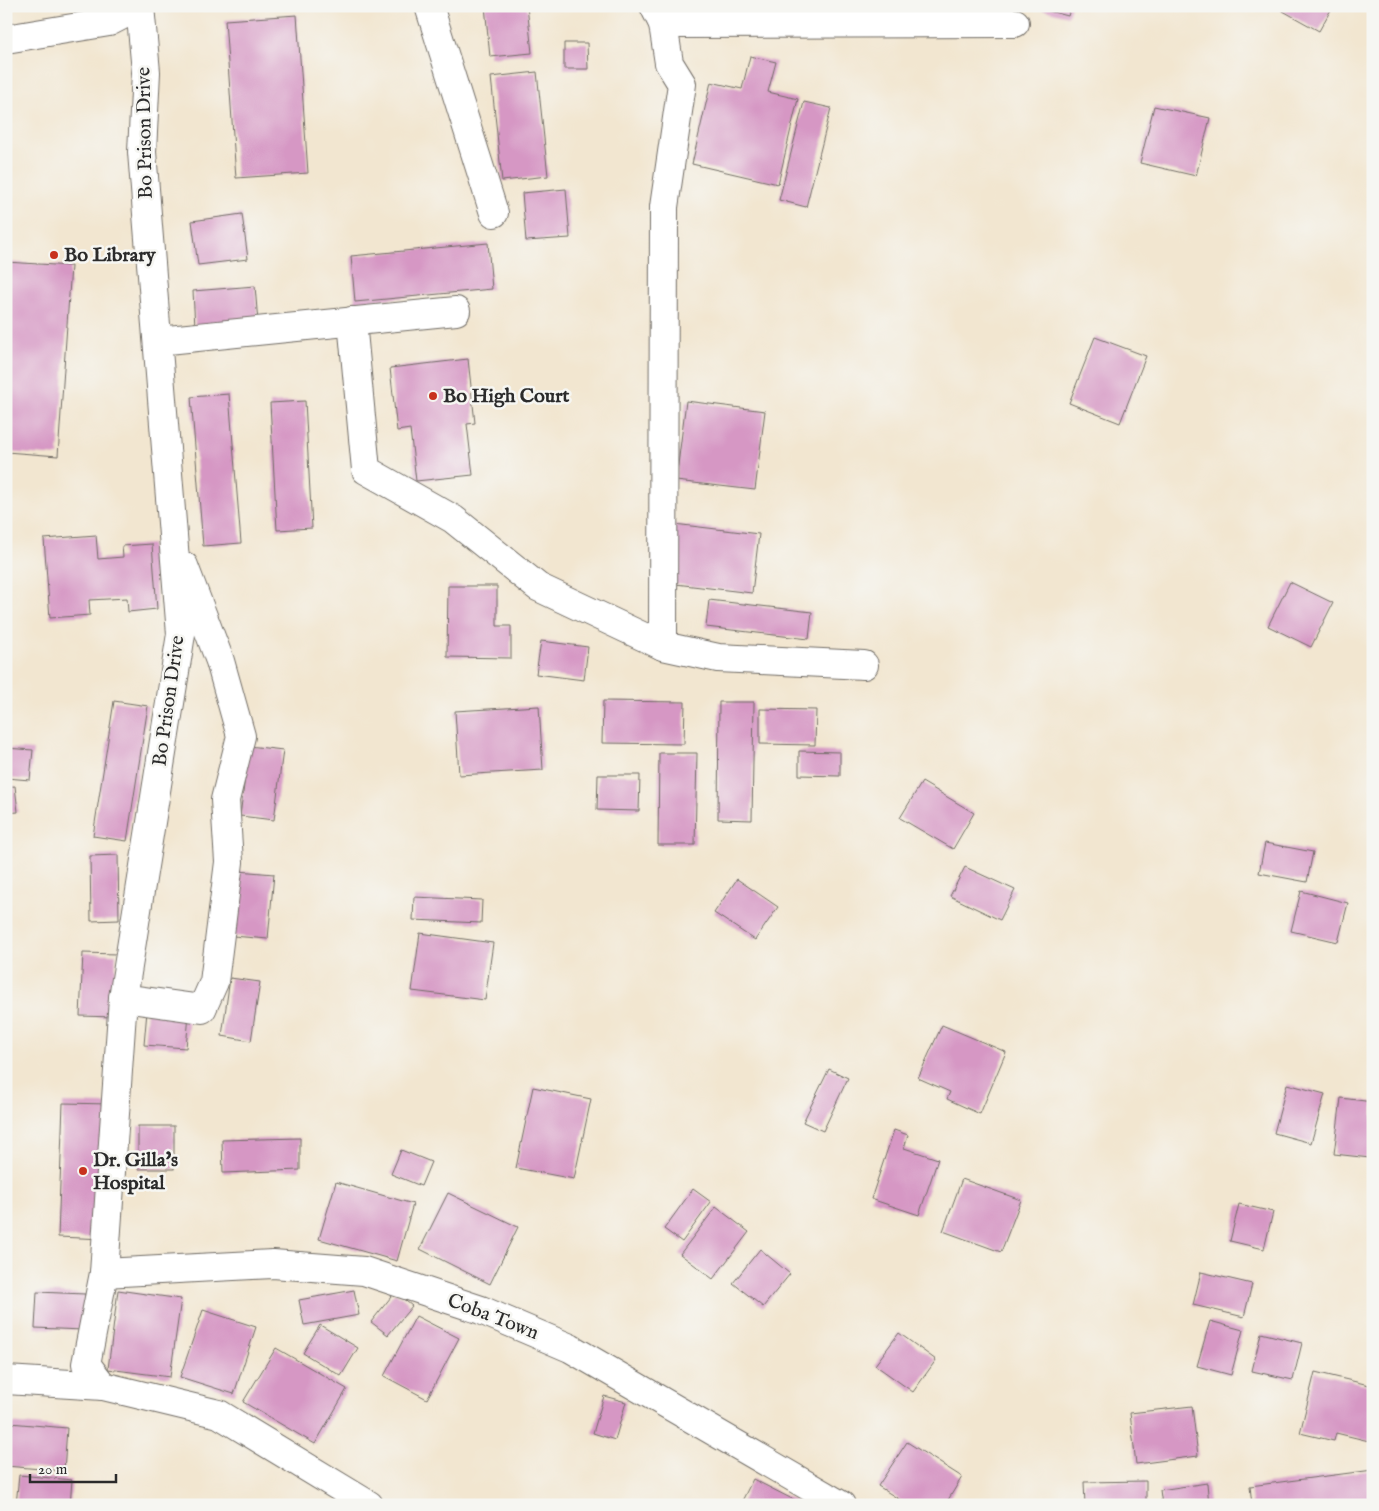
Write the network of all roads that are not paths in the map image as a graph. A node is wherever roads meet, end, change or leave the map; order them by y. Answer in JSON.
{"nodes":[{"id":1,"x":140,"y":6,"type":"edge"},
{"id":2,"x":429,"y":6,"type":"edge"},
{"id":3,"x":659,"y":15,"type":"edge"},
{"id":4,"x":1015,"y":22,"type":"dead end"},
{"id":5,"x":6,"y":39,"type":"edge"},
{"id":6,"x":494,"y":213,"type":"dead end"},
{"id":7,"x":456,"y":310,"type":"dead end"},
{"id":8,"x":352,"y":321,"type":"junction"},
{"id":9,"x":158,"y":341,"type":"junction"},
{"id":10,"x":172,"y":536,"type":"junction"},
{"id":11,"x":663,"y":646,"type":"junction"},
{"id":12,"x":864,"y":665,"type":"dead end"},
{"id":13,"x":123,"y":998,"type":"junction"},
{"id":14,"x":104,"y":1273,"type":"junction"},
{"id":15,"x":6,"y":1380,"type":"edge"},
{"id":16,"x":103,"y":1386,"type":"junction"},
{"id":17,"x":369,"y":1505,"type":"edge"},
{"id":18,"x":841,"y":1505,"type":"edge"}],
"edges":[{"from":1,"to":5,"type":"street"},
{"from":1,"to":9,"type":"street","name":"Bo Prison Drive"},
{"from":2,"to":6,"type":"street"},
{"from":3,"to":4,"type":"street"},
{"from":3,"to":11,"type":"street"},
{"from":7,"to":8,"type":"street"},
{"from":8,"to":9,"type":"street"},
{"from":8,"to":11,"type":"street"},
{"from":9,"to":10,"type":"street","name":"Bo Prison Drive"},
{"from":10,"to":13,"type":"street","name":"Bo Prison Drive"},
{"from":10,"to":13,"type":"street"},
{"from":11,"to":12,"type":"street"},
{"from":13,"to":14,"type":"street","name":"Bo Prison Drive"},
{"from":14,"to":16,"type":"street","name":"Bo Prison Drive"},
{"from":14,"to":18,"type":"street","name":"Coba Town"},
{"from":15,"to":16,"type":"street"},
{"from":16,"to":17,"type":"street"}]}
